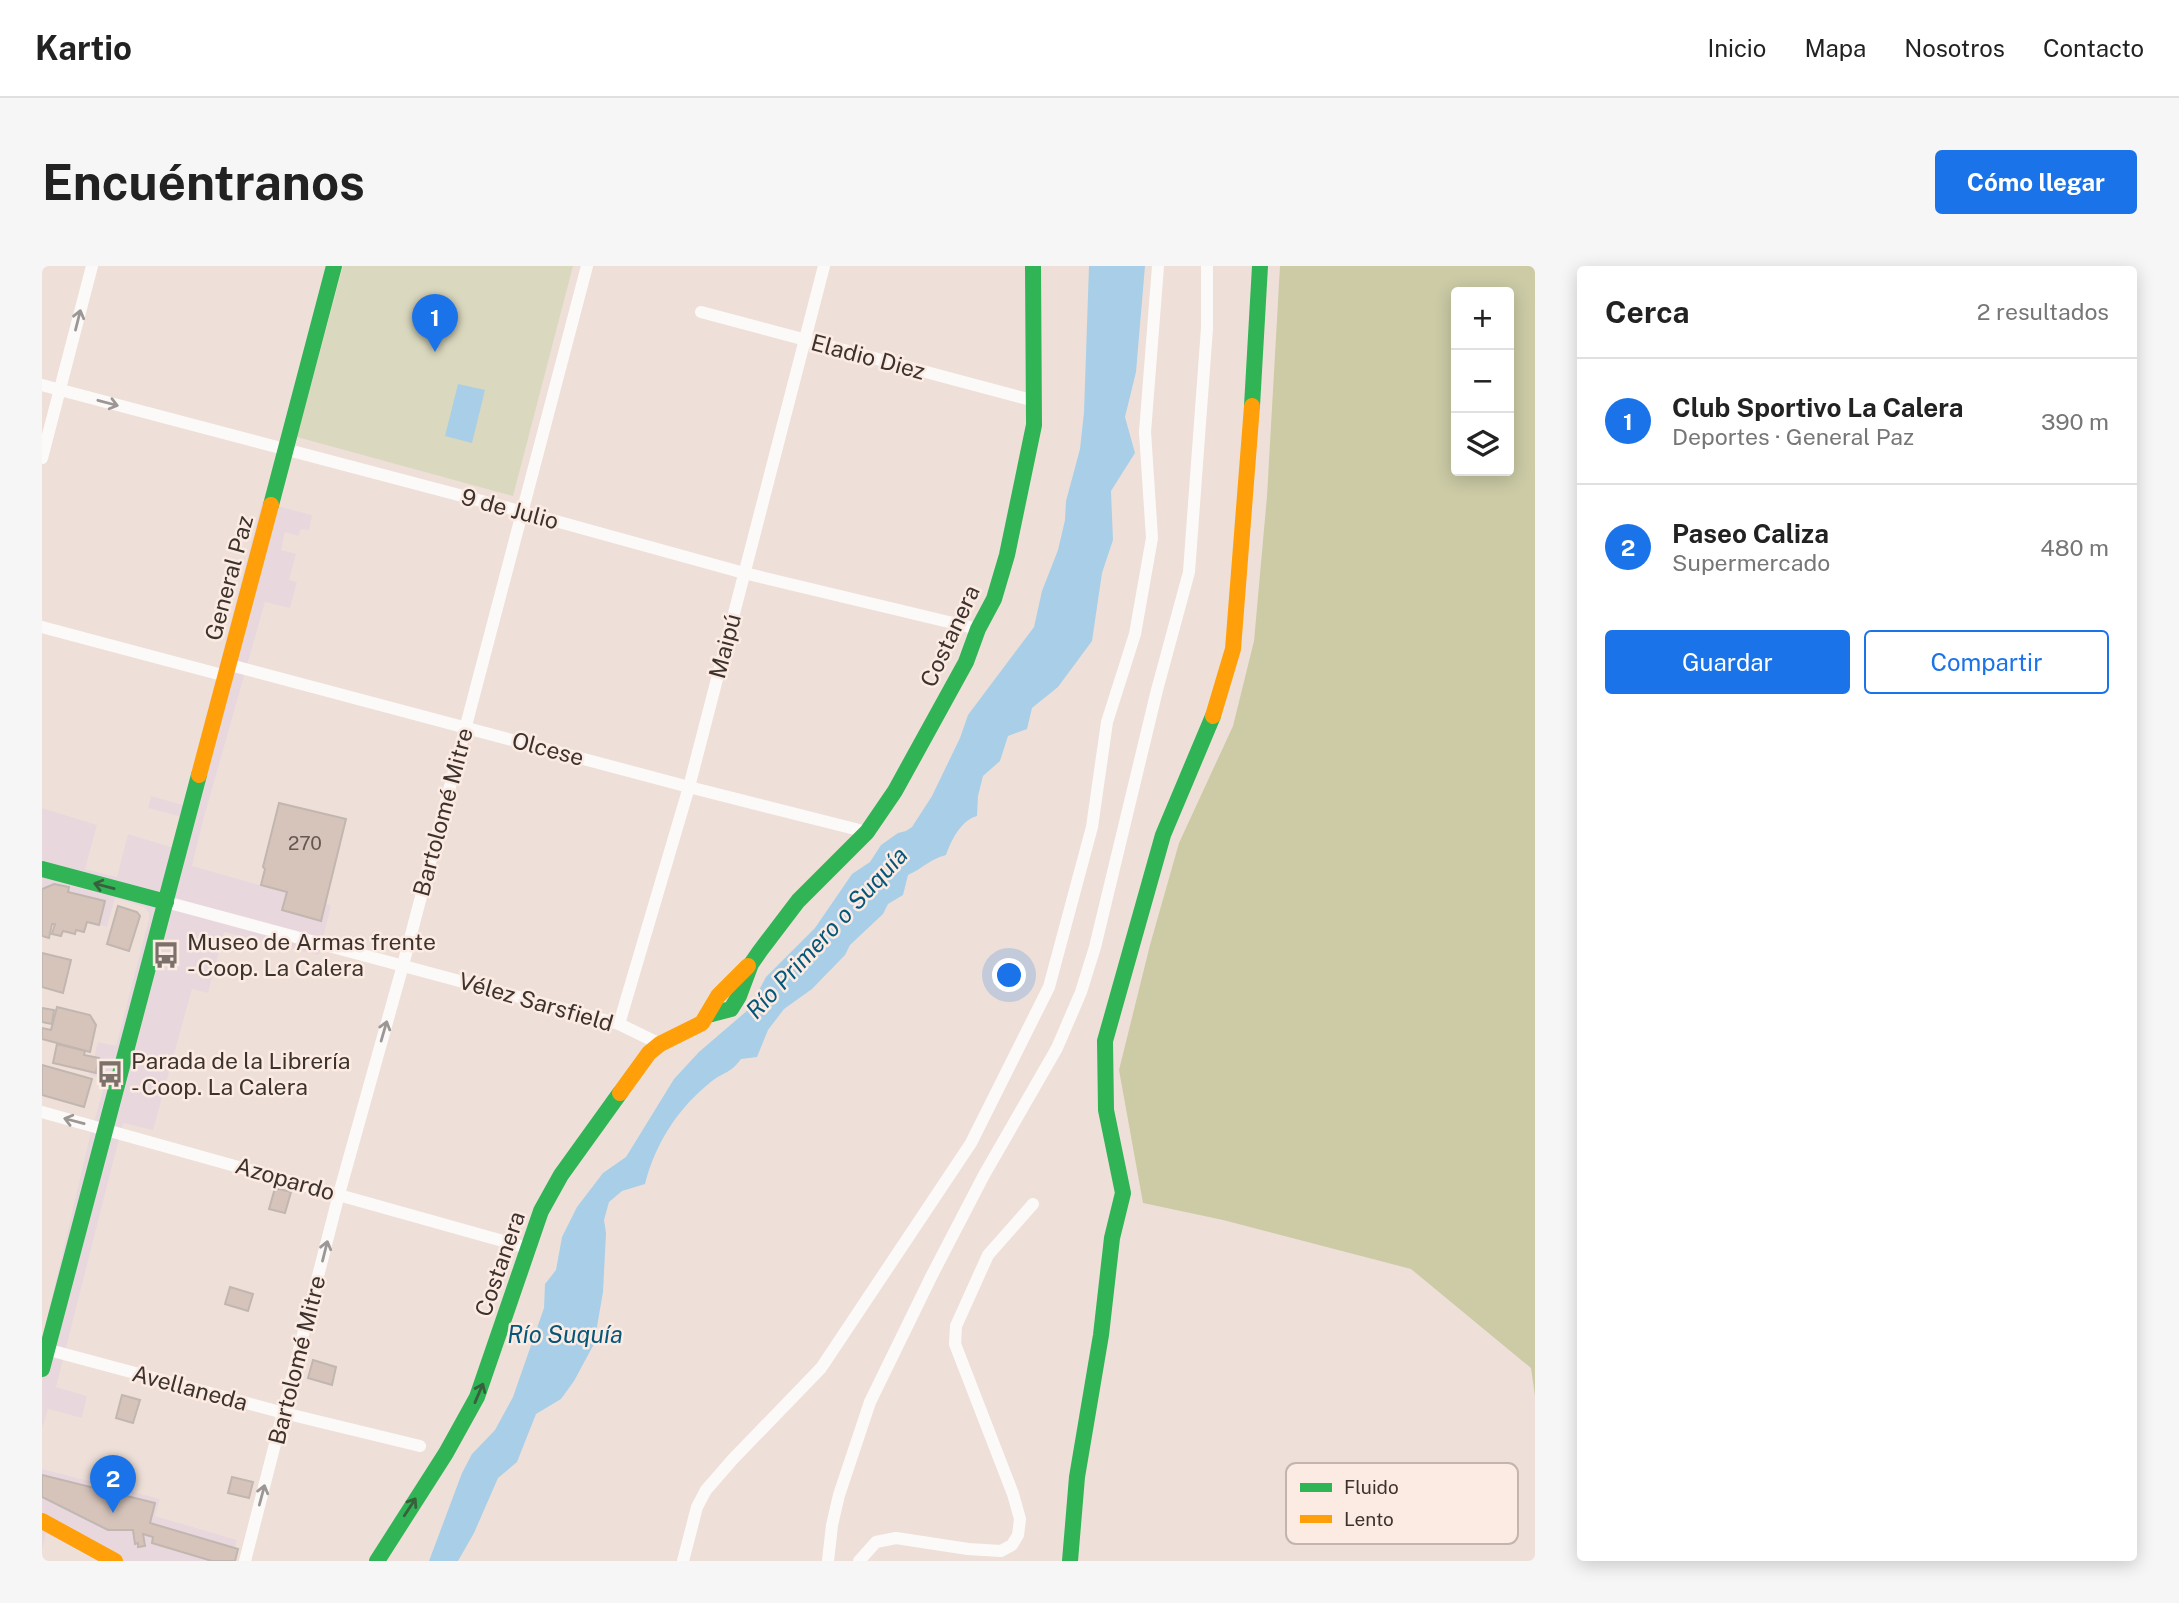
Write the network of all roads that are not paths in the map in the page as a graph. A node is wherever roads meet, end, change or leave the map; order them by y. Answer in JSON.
{"nodes":[{"id":1,"x":92,"y":266,"type":"edge"},
{"id":2,"x":334,"y":266,"type":"edge"},
{"id":3,"x":587,"y":266,"type":"edge"},
{"id":4,"x":824,"y":266,"type":"edge"},
{"id":5,"x":1033,"y":266,"type":"edge"},
{"id":6,"x":1158,"y":266,"type":"edge"},
{"id":7,"x":1207,"y":266,"type":"edge"},
{"id":8,"x":1260,"y":266,"type":"edge"},
{"id":9,"x":701,"y":312,"type":"dead end"},
{"id":10,"x":805,"y":341,"type":"junction"},
{"id":11,"x":42,"y":385,"type":"edge"},
{"id":12,"x":60,"y":390,"type":"junction"},
{"id":13,"x":1035,"y":401,"type":"junction"},
{"id":14,"x":286,"y":450,"type":"junction"},
{"id":15,"x":42,"y":458,"type":"edge"},
{"id":16,"x":523,"y":512,"type":"junction"},
{"id":17,"x":744,"y":573,"type":"junction"},
{"id":18,"x":42,"y":626,"type":"edge"},
{"id":19,"x":978,"y":629,"type":"junction"},
{"id":20,"x":228,"y":670,"type":"junction"},
{"id":21,"x":465,"y":727,"type":"junction"},
{"id":22,"x":689,"y":787,"type":"junction"},
{"id":23,"x":867,"y":832,"type":"junction"},
{"id":24,"x":42,"y":870,"type":"edge"},
{"id":25,"x":166,"y":902,"type":"junction"},
{"id":26,"x":403,"y":965,"type":"junction"},
{"id":27,"x":619,"y":1024,"type":"junction"},
{"id":28,"x":660,"y":1044,"type":"junction"},
{"id":29,"x":42,"y":1112,"type":"edge"},
{"id":30,"x":106,"y":1129,"type":"junction"},
{"id":31,"x":339,"y":1194,"type":"junction"},
{"id":32,"x":1033,"y":1204,"type":"dead end"},
{"id":33,"x":528,"y":1248,"type":"junction"},
{"id":34,"x":45,"y":1349,"type":"edge"},
{"id":35,"x":42,"y":1370,"type":"edge"},
{"id":36,"x":284,"y":1413,"type":"junction"},
{"id":37,"x":420,"y":1446,"type":"dead end"},
{"id":38,"x":42,"y":1521,"type":"edge"},
{"id":39,"x":115,"y":1561,"type":"edge"},
{"id":40,"x":245,"y":1561,"type":"edge"},
{"id":41,"x":377,"y":1561,"type":"edge"},
{"id":42,"x":683,"y":1561,"type":"edge"},
{"id":43,"x":828,"y":1561,"type":"edge"},
{"id":44,"x":859,"y":1561,"type":"edge"},
{"id":45,"x":1070,"y":1561,"type":"edge"}],
"edges":[{"from":12,"to":1,"type":"street","one_way":true},
{"from":2,"to":14,"type":"street","name":"General Paz"},
{"from":3,"to":16,"type":"street","name":"Bartolomé Mitre"},
{"from":4,"to":10,"type":"street","name":"Maipú"},
{"from":5,"to":13,"type":"street","name":"Costanera"},
{"from":6,"to":42,"type":"street"},
{"from":7,"to":43,"type":"street"},
{"from":8,"to":45,"type":"street"},
{"from":9,"to":10,"type":"street","name":"Eladio Diez"},
{"from":10,"to":13,"type":"street","name":"Eladio Diez"},
{"from":10,"to":17,"type":"street","name":"Maipú"},
{"from":11,"to":12,"type":"street","name":"9 de Julio"},
{"from":12,"to":14,"type":"street","name":"9 de Julio","one_way":true},
{"from":12,"to":15,"type":"street"},
{"from":13,"to":19,"type":"street","name":"Costanera"},
{"from":14,"to":16,"type":"street","name":"9 de Julio"},
{"from":14,"to":20,"type":"street","name":"General Paz"},
{"from":16,"to":17,"type":"street","name":"9 de Julio"},
{"from":16,"to":21,"type":"street","name":"Bartolomé Mitre"},
{"from":17,"to":19,"type":"street","name":"9 de Julio"},
{"from":17,"to":22,"type":"street","name":"Maipú"},
{"from":18,"to":20,"type":"street","name":"Olcese"},
{"from":19,"to":23,"type":"street","name":"Costanera"},
{"from":20,"to":21,"type":"street","name":"Olcese"},
{"from":20,"to":25,"type":"street","name":"General Paz"},
{"from":21,"to":22,"type":"street","name":"Olcese"},
{"from":21,"to":26,"type":"street","name":"Bartolomé Mitre"},
{"from":22,"to":23,"type":"street","name":"Olcese"},
{"from":22,"to":27,"type":"street","name":"Maipú"},
{"from":23,"to":28,"type":"street","name":"Costanera"},
{"from":25,"to":24,"type":"street","one_way":true},
{"from":25,"to":26,"type":"street","name":"Vélez Sarsfield"},
{"from":25,"to":30,"type":"street","name":"General Paz"},
{"from":26,"to":27,"type":"street","name":"Vélez Sarsfield"},
{"from":31,"to":26,"type":"street","name":"Bartolomé Mitre","one_way":true},
{"from":27,"to":28,"type":"street","name":"Vélez Sarsfield"},
{"from":28,"to":33,"type":"street","name":"Costanera"},
{"from":30,"to":29,"type":"street","name":"Azopardo","one_way":true},
{"from":30,"to":31,"type":"street","name":"Azopardo"},
{"from":30,"to":34,"type":"street","name":"General Paz"},
{"from":31,"to":33,"type":"street","name":"Azopardo"},
{"from":36,"to":31,"type":"street","name":"Bartolomé Mitre","one_way":true},
{"from":32,"to":44,"type":"street"},
{"from":41,"to":33,"type":"street","name":"Costanera","one_way":true},
{"from":34,"to":35,"type":"street","name":"General Paz"},
{"from":34,"to":36,"type":"street","name":"Avellaneda"},
{"from":36,"to":37,"type":"street","name":"Avellaneda"},
{"from":40,"to":36,"type":"street","name":"Bartolomé Mitre","one_way":true},
{"from":38,"to":39,"type":"street"}]}
